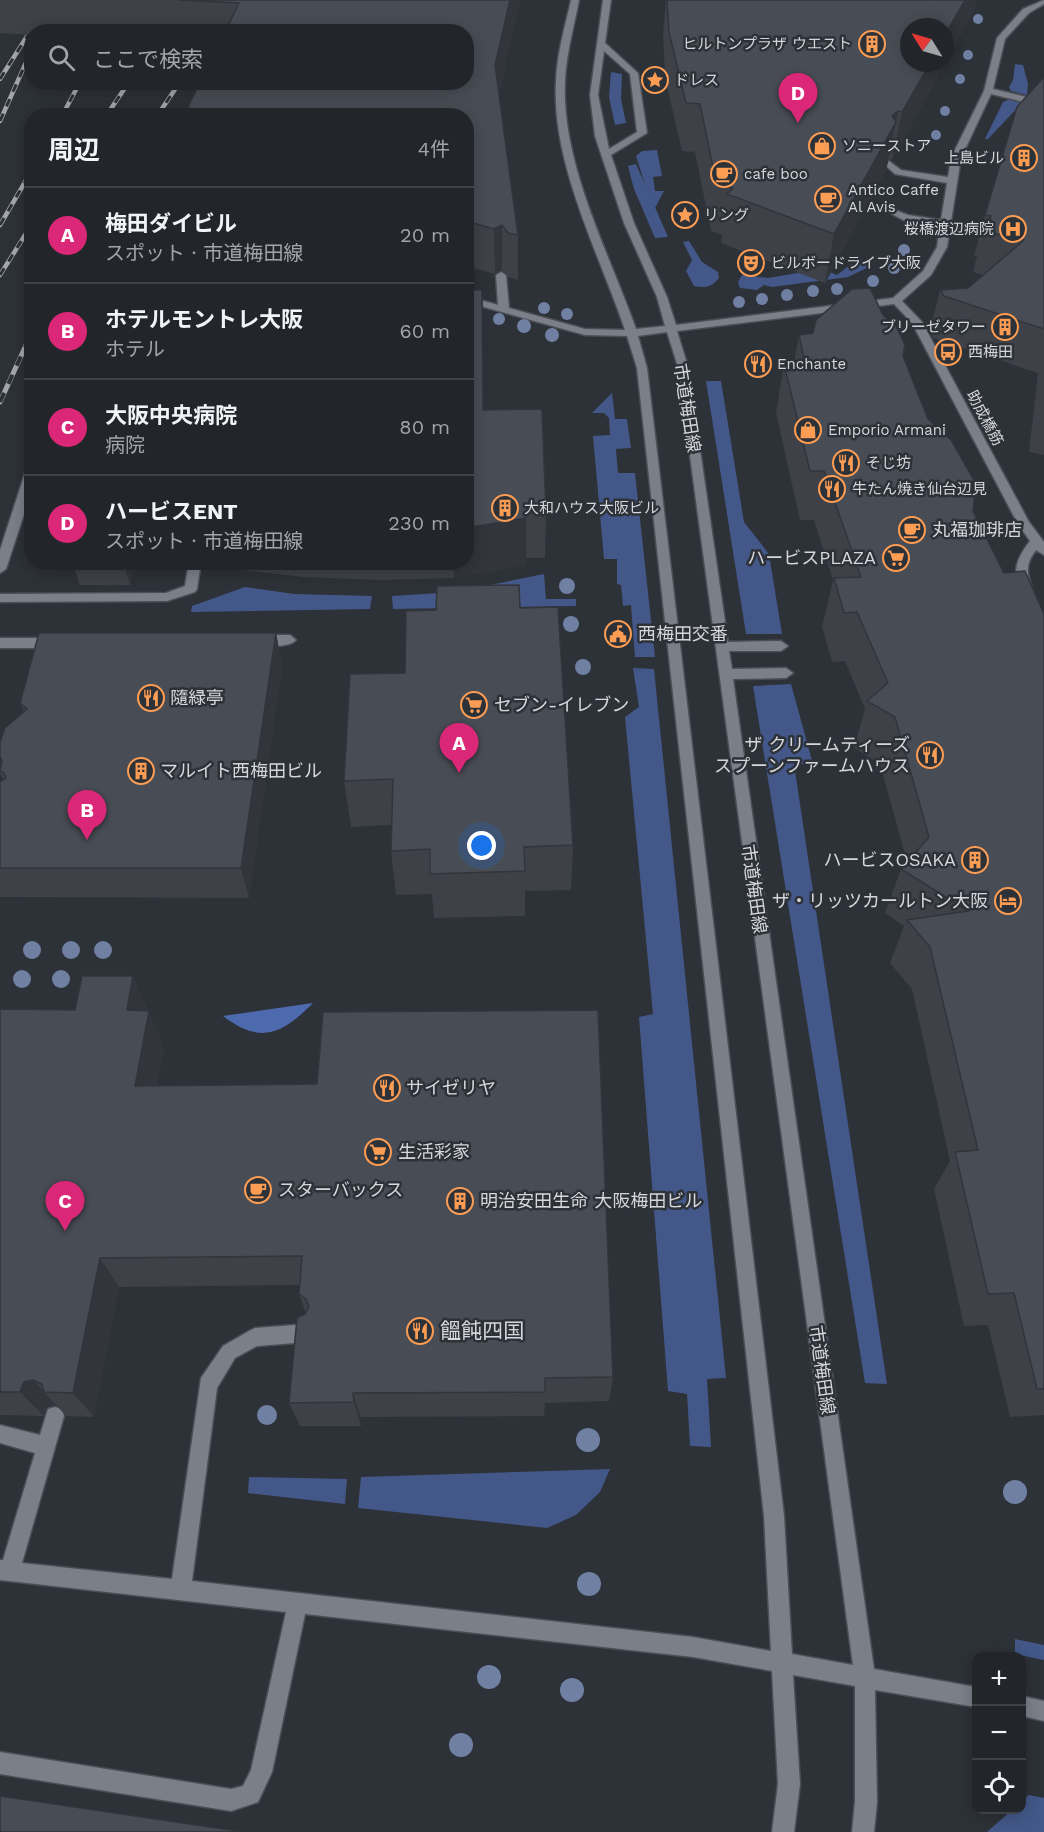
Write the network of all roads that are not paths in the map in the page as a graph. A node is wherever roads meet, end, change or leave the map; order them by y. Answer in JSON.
{"nodes":[{"id":1,"x":575,"y":0,"type":"edge"},
{"id":2,"x":607,"y":0,"type":"edge"},
{"id":3,"x":1044,"y":1,"type":"edge"},
{"id":4,"x":600,"y":43,"type":"junction"},
{"id":5,"x":988,"y":90,"type":"junction"},
{"id":6,"x":1044,"y":104,"type":"edge"},
{"id":7,"x":605,"y":155,"type":"junction"},
{"id":8,"x":889,"y":164,"type":"edge"},
{"id":9,"x":953,"y":181,"type":"junction"},
{"id":10,"x":895,"y":213,"type":"dead end"},
{"id":11,"x":947,"y":225,"type":"junction"},
{"id":12,"x":501,"y":275,"type":"edge"},
{"id":13,"x":474,"y":301,"type":"edge"},
{"id":14,"x":896,"y":301,"type":"junction"},
{"id":15,"x":504,"y":309,"type":"junction"},
{"id":16,"x":670,"y":330,"type":"junction"},
{"id":17,"x":633,"y":333,"type":"junction"},
{"id":18,"x":24,"y":495,"type":"edge"},
{"id":19,"x":1040,"y":547,"type":"edge"},
{"id":20,"x":0,"y":569,"type":"edge"},
{"id":21,"x":194,"y":570,"type":"edge"},
{"id":22,"x":0,"y":598,"type":"edge"},
{"id":23,"x":1032,"y":602,"type":"edge"},
{"id":24,"x":243,"y":640,"type":"edge"},
{"id":25,"x":290,"y":640,"type":"dead end"},
{"id":26,"x":66,"y":643,"type":"edge"},
{"id":27,"x":0,"y":644,"type":"edge"},
{"id":28,"x":782,"y":646,"type":"dead end"},
{"id":29,"x":721,"y":647,"type":"junction"},
{"id":30,"x":786,"y":673,"type":"dead end"},
{"id":31,"x":724,"y":674,"type":"junction"},
{"id":32,"x":308,"y":1333,"type":"edge"},
{"id":33,"x":55,"y":1416,"type":"edge"},
{"id":34,"x":0,"y":1434,"type":"edge"},
{"id":35,"x":46,"y":1446,"type":"junction"},
{"id":36,"x":5,"y":1570,"type":"edge"},
{"id":37,"x":181,"y":1589,"type":"junction"},
{"id":38,"x":298,"y":1602,"type":"junction"},
{"id":39,"x":783,"y":1665,"type":"junction"},
{"id":40,"x":865,"y":1678,"type":"junction"},
{"id":41,"x":972,"y":1696,"type":"edge"},
{"id":42,"x":1026,"y":1707,"type":"edge"},
{"id":43,"x":1044,"y":1711,"type":"edge"},
{"id":44,"x":0,"y":1763,"type":"edge"},
{"id":45,"x":783,"y":1832,"type":"edge"},
{"id":46,"x":863,"y":1832,"type":"edge"}],
"edges":[{"from":1,"to":17,"type":"street"},
{"from":2,"to":4,"type":"street","name":"市道梅田線"},
{"from":3,"to":5,"type":"street"},
{"from":4,"to":7,"type":"street","name":"市道梅田線"},
{"from":4,"to":7,"type":"street"},
{"from":5,"to":6,"type":"street"},
{"from":5,"to":9,"type":"street"},
{"from":7,"to":16,"type":"street","name":"市道梅田線"},
{"from":8,"to":9,"type":"street"},
{"from":9,"to":11,"type":"street"},
{"from":10,"to":11,"type":"street"},
{"from":11,"to":14,"type":"street"},
{"from":12,"to":15,"type":"street"},
{"from":13,"to":15,"type":"street"},
{"from":14,"to":16,"type":"street"},
{"from":14,"to":19,"type":"street","name":"助成橋筋"},
{"from":15,"to":17,"type":"street"},
{"from":16,"to":17,"type":"street"},
{"from":16,"to":29,"type":"street","name":"市道梅田線"},
{"from":17,"to":39,"type":"street"},
{"from":18,"to":20,"type":"street"},
{"from":19,"to":23,"type":"street"},
{"from":21,"to":22,"type":"street"},
{"from":24,"to":25,"type":"street"},
{"from":26,"to":27,"type":"street"},
{"from":28,"to":29,"type":"street"},
{"from":29,"to":31,"type":"street","name":"市道梅田線"},
{"from":30,"to":31,"type":"street"},
{"from":31,"to":40,"type":"street","name":"市道梅田線"},
{"from":32,"to":37,"type":"street"},
{"from":33,"to":35,"type":"street"},
{"from":34,"to":35,"type":"street"},
{"from":35,"to":36,"type":"street"},
{"from":36,"to":37,"type":"street"},
{"from":37,"to":38,"type":"street"},
{"from":38,"to":39,"type":"street"},
{"from":38,"to":44,"type":"street"},
{"from":39,"to":40,"type":"street"},
{"from":39,"to":45,"type":"street"},
{"from":40,"to":41,"type":"street"},
{"from":40,"to":46,"type":"street","name":"市道梅田線"},
{"from":42,"to":43,"type":"street"}]}
